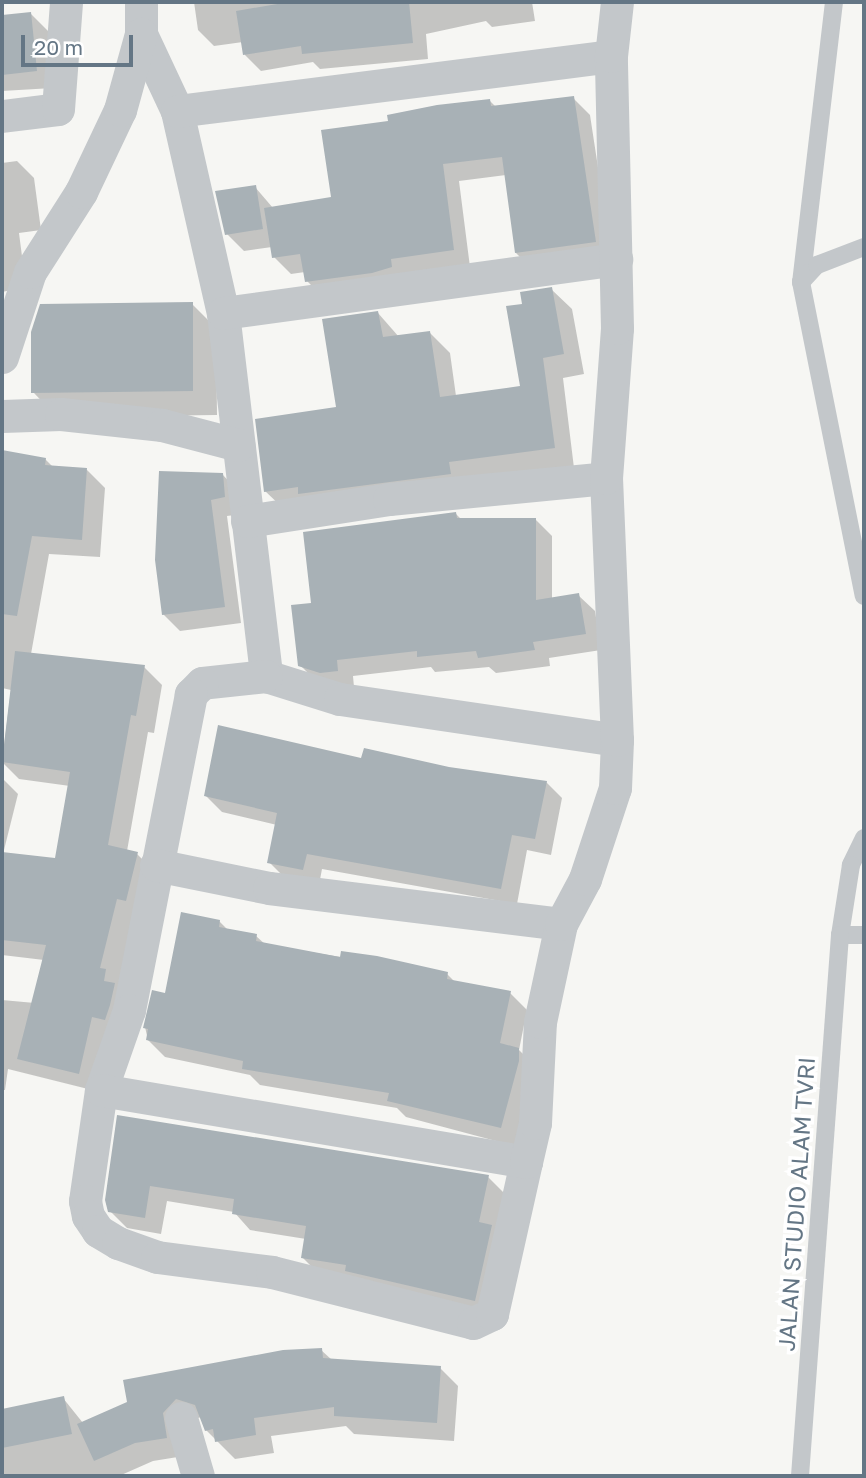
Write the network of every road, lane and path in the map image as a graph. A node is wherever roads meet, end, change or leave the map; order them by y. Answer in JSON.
{"nodes":[{"id":1,"x":66,"y":2,"type":"edge"},
{"id":2,"x":617,"y":2,"type":"edge"},
{"id":3,"x":834,"y":2,"type":"edge"},
{"id":4,"x":141,"y":18,"type":"edge"},
{"id":5,"x":611,"y":55,"type":"junction"},
{"id":6,"x":177,"y":111,"type":"junction"},
{"id":7,"x":2,"y":117,"type":"edge"},
{"id":8,"x":864,"y":247,"type":"edge"},
{"id":9,"x":616,"y":259,"type":"junction"},
{"id":10,"x":800,"y":282,"type":"junction"},
{"id":11,"x":223,"y":313,"type":"junction"},
{"id":12,"x":2,"y":357,"type":"edge"},
{"id":13,"x":2,"y":416,"type":"edge"},
{"id":14,"x":238,"y":444,"type":"junction"},
{"id":15,"x":606,"y":478,"type":"junction"},
{"id":16,"x":247,"y":521,"type":"junction"},
{"id":17,"x":864,"y":596,"type":"edge"},
{"id":18,"x":266,"y":676,"type":"junction"},
{"id":19,"x":617,"y":740,"type":"junction"},
{"id":20,"x":864,"y":838,"type":"edge"},
{"id":21,"x":156,"y":865,"type":"junction"},
{"id":22,"x":561,"y":925,"type":"junction"},
{"id":23,"x":840,"y":935,"type":"junction"},
{"id":24,"x":864,"y":935,"type":"edge"},
{"id":25,"x":101,"y":1090,"type":"junction"},
{"id":26,"x":526,"y":1162,"type":"junction"},
{"id":27,"x":181,"y":1418,"type":"dead end"},
{"id":28,"x":198,"y":1476,"type":"edge"},
{"id":29,"x":800,"y":1476,"type":"edge"}],
"edges":[{"from":1,"to":7,"type":"street"},
{"from":2,"to":5,"type":"street"},
{"from":3,"to":10,"type":"lane"},
{"from":4,"to":6,"type":"street"},
{"from":4,"to":12,"type":"street"},
{"from":5,"to":6,"type":"street"},
{"from":5,"to":9,"type":"street"},
{"from":6,"to":11,"type":"street"},
{"from":8,"to":10,"type":"lane"},
{"from":9,"to":11,"type":"street"},
{"from":9,"to":15,"type":"street"},
{"from":10,"to":17,"type":"lane"},
{"from":11,"to":14,"type":"street"},
{"from":13,"to":14,"type":"street"},
{"from":14,"to":16,"type":"street"},
{"from":15,"to":16,"type":"street"},
{"from":15,"to":19,"type":"street"},
{"from":16,"to":18,"type":"street"},
{"from":18,"to":19,"type":"street"},
{"from":18,"to":21,"type":"street"},
{"from":19,"to":22,"type":"street"},
{"from":20,"to":23,"type":"lane","name":"JALAN STUDIO ALAM TVRI"},
{"from":21,"to":22,"type":"street"},
{"from":21,"to":25,"type":"street"},
{"from":22,"to":26,"type":"street"},
{"from":23,"to":24,"type":"lane"},
{"from":23,"to":29,"type":"lane","name":"JALAN STUDIO ALAM TVRI"},
{"from":25,"to":26,"type":"street"},
{"from":25,"to":26,"type":"street"},
{"from":27,"to":28,"type":"street"}]}
